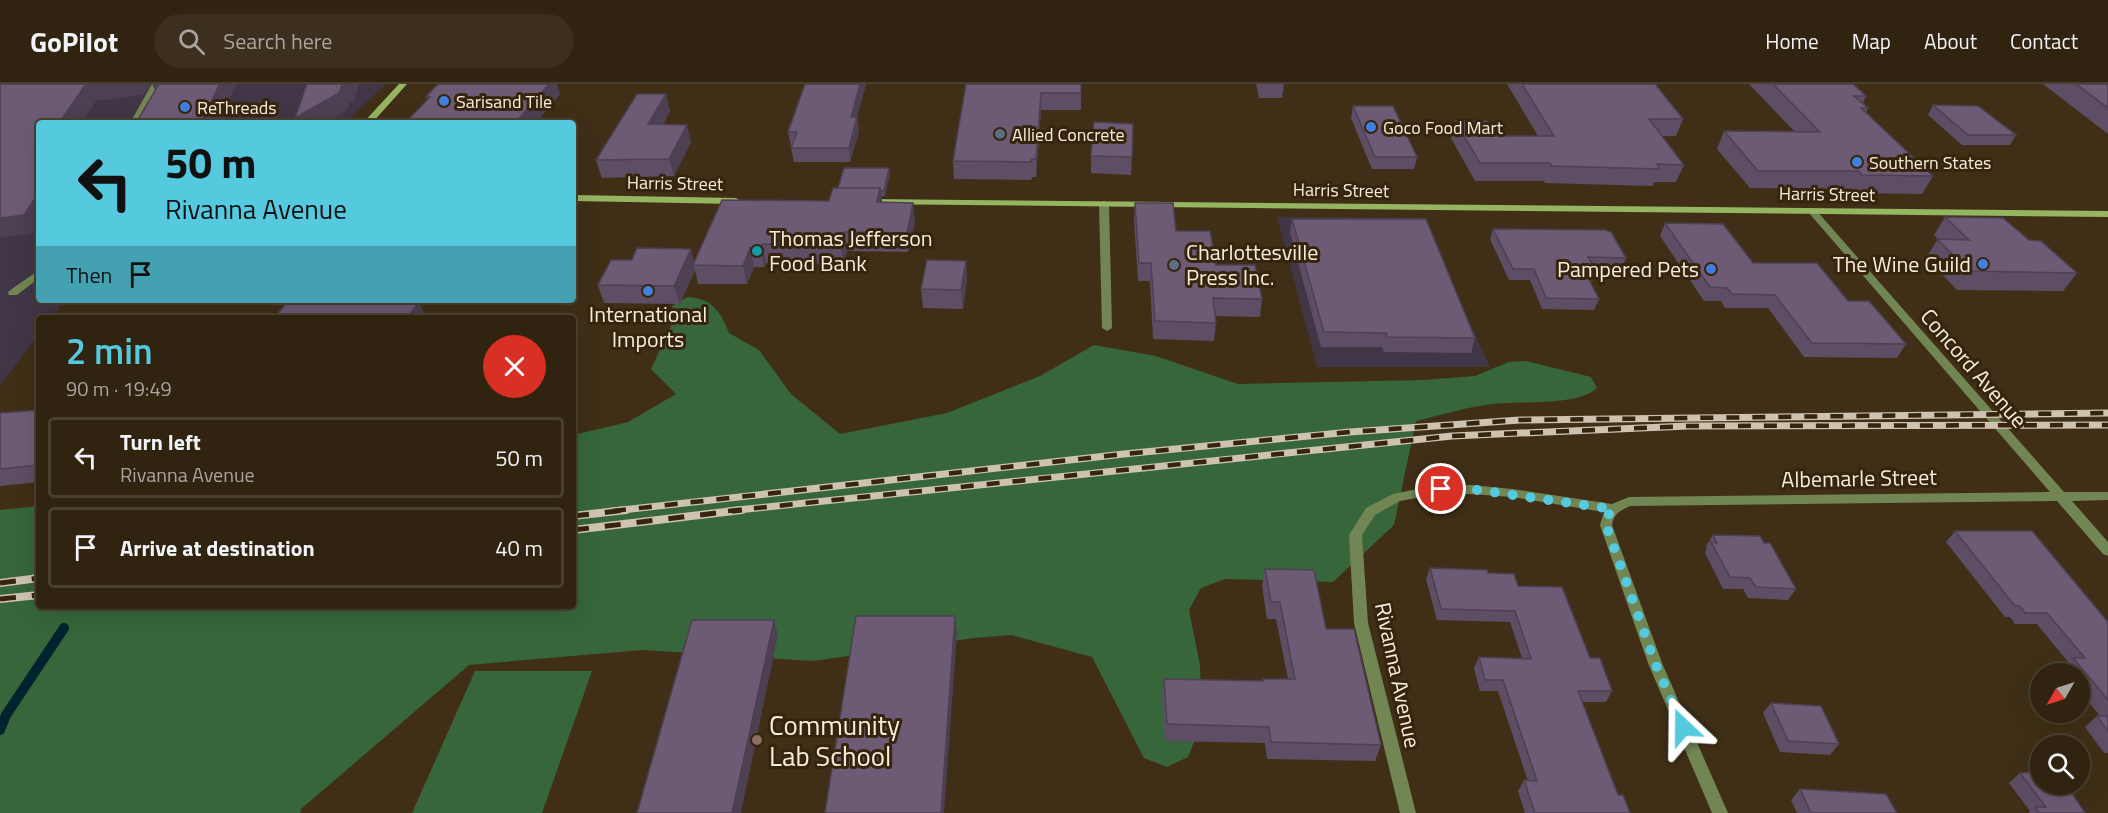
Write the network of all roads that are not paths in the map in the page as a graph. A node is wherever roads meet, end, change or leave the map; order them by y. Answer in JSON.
{"nodes":[{"id":1,"x":156,"y":84,"type":"edge"},
{"id":2,"x":403,"y":84,"type":"edge"},
{"id":3,"x":136,"y":120,"type":"edge"},
{"id":4,"x":370,"y":120,"type":"edge"},
{"id":5,"x":576,"y":198,"type":"edge"},
{"id":6,"x":749,"y":201,"type":"edge"},
{"id":7,"x":852,"y":202,"type":"edge"},
{"id":8,"x":1104,"y":204,"type":"junction"},
{"id":9,"x":1812,"y":211,"type":"junction"},
{"id":10,"x":2108,"y":214,"type":"edge"},
{"id":11,"x":36,"y":275,"type":"edge"},
{"id":12,"x":13,"y":293,"type":"dead end"},
{"id":13,"x":1107,"y":328,"type":"dead end"},
{"id":14,"x":2060,"y":496,"type":"junction"},
{"id":15,"x":2108,"y":496,"type":"edge"},
{"id":16,"x":1613,"y":509,"type":"junction"},
{"id":17,"x":2108,"y":551,"type":"edge"},
{"id":18,"x":1408,"y":813,"type":"edge"},
{"id":19,"x":1720,"y":813,"type":"edge"}],
"edges":[{"from":1,"to":3,"type":"street"},
{"from":2,"to":4,"type":"street"},
{"from":5,"to":6,"type":"street","name":"Harris Street"},
{"from":7,"to":8,"type":"street","name":"Harris Street"},
{"from":8,"to":9,"type":"street","name":"Harris Street"},
{"from":8,"to":13,"type":"street"},
{"from":9,"to":10,"type":"street","name":"Harris Street"},
{"from":9,"to":14,"type":"street","name":"Concord Avenue"},
{"from":11,"to":12,"type":"street"},
{"from":14,"to":15,"type":"street","name":"Albemarle Street"},
{"from":14,"to":16,"type":"street","name":"Albemarle Street"},
{"from":14,"to":17,"type":"street","name":"Concord Avenue"},
{"from":16,"to":18,"type":"street","name":"Rivanna Avenue"},
{"from":16,"to":19,"type":"street"}]}
